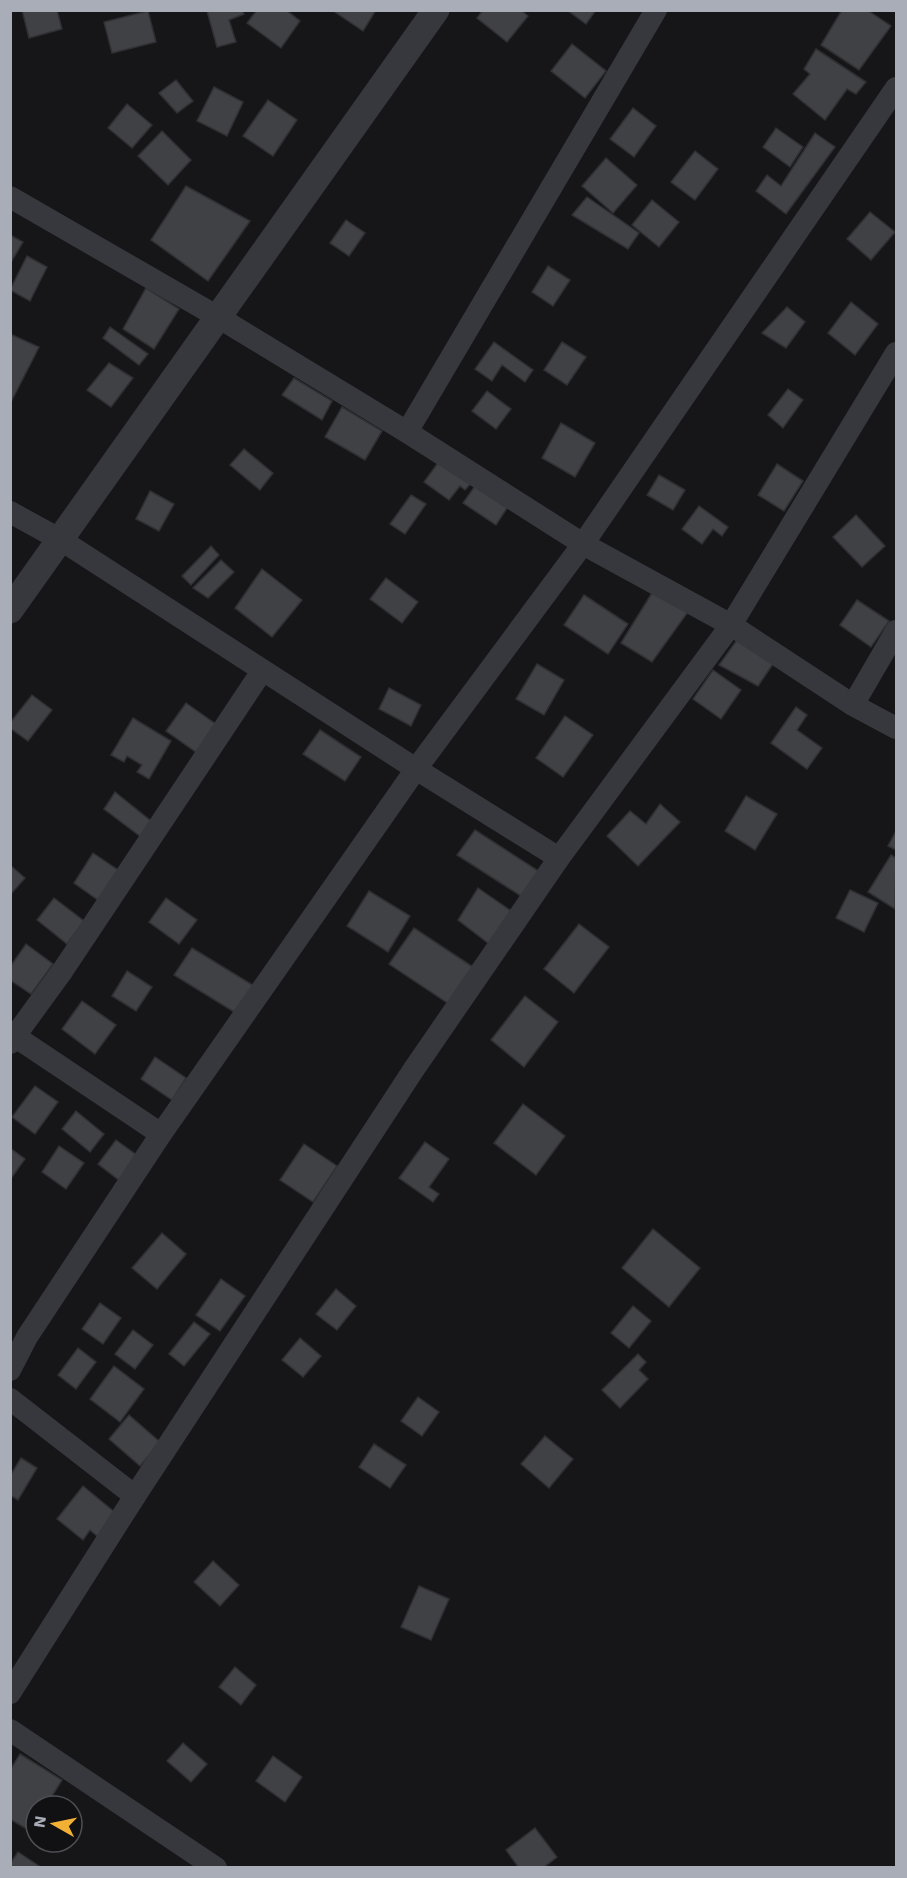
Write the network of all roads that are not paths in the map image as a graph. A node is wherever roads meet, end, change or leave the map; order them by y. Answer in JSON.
{"nodes":[{"id":1,"x":436,"y":10,"type":"edge"},
{"id":2,"x":651,"y":12,"type":"edge"},
{"id":3,"x":897,"y":88,"type":"edge"},
{"id":4,"x":10,"y":197,"type":"edge"},
{"id":5,"x":218,"y":316,"type":"junction"},
{"id":6,"x":897,"y":353,"type":"edge"},
{"id":7,"x":407,"y":432,"type":"junction"},
{"id":8,"x":10,"y":512,"type":"edge"},
{"id":9,"x":61,"y":540,"type":"junction"},
{"id":10,"x":583,"y":544,"type":"junction"},
{"id":11,"x":10,"y":610,"type":"edge"},
{"id":12,"x":731,"y":626,"type":"junction"},
{"id":13,"x":897,"y":631,"type":"edge"},
{"id":14,"x":262,"y":671,"type":"junction"},
{"id":15,"x":853,"y":705,"type":"junction"},
{"id":16,"x":897,"y":728,"type":"edge"},
{"id":17,"x":416,"y":769,"type":"junction"},
{"id":18,"x":559,"y":858,"type":"junction"},
{"id":19,"x":12,"y":1038,"type":"edge"},
{"id":20,"x":161,"y":1134,"type":"junction"},
{"id":21,"x":10,"y":1370,"type":"edge"},
{"id":22,"x":10,"y":1399,"type":"edge"},
{"id":23,"x":135,"y":1496,"type":"junction"},
{"id":24,"x":10,"y":1693,"type":"edge"},
{"id":25,"x":10,"y":1730,"type":"edge"},
{"id":26,"x":216,"y":1868,"type":"edge"}],
"edges":[{"from":1,"to":5,"type":"street"},
{"from":2,"to":7,"type":"street"},
{"from":3,"to":10,"type":"street"},
{"from":4,"to":5,"type":"street"},
{"from":5,"to":7,"type":"street"},
{"from":5,"to":9,"type":"street"},
{"from":6,"to":12,"type":"street"},
{"from":7,"to":10,"type":"street"},
{"from":8,"to":9,"type":"street"},
{"from":9,"to":11,"type":"street"},
{"from":9,"to":14,"type":"street"},
{"from":10,"to":12,"type":"street"},
{"from":10,"to":17,"type":"street"},
{"from":12,"to":15,"type":"street"},
{"from":12,"to":18,"type":"street"},
{"from":13,"to":15,"type":"street"},
{"from":14,"to":17,"type":"street"},
{"from":14,"to":19,"type":"street"},
{"from":15,"to":16,"type":"street"},
{"from":17,"to":18,"type":"street"},
{"from":17,"to":20,"type":"street"},
{"from":18,"to":23,"type":"street"},
{"from":19,"to":20,"type":"street"},
{"from":20,"to":21,"type":"street"},
{"from":22,"to":23,"type":"street"},
{"from":23,"to":24,"type":"street"},
{"from":25,"to":26,"type":"street"}]}
